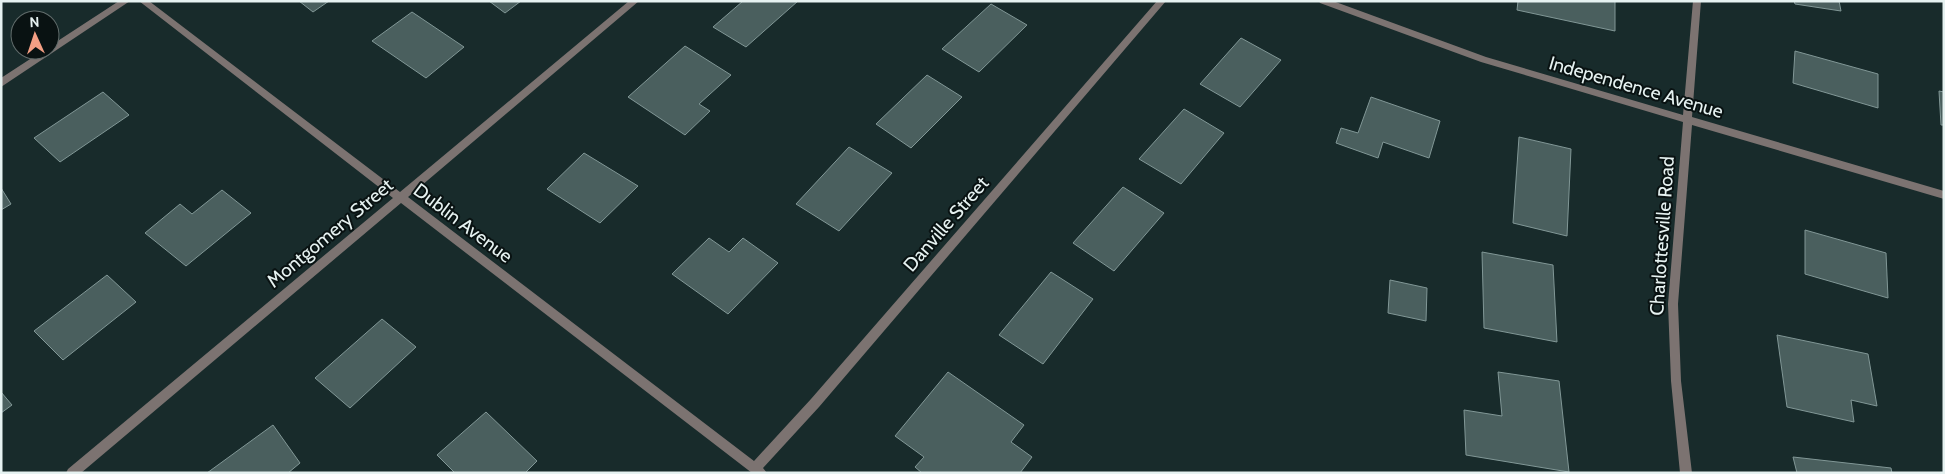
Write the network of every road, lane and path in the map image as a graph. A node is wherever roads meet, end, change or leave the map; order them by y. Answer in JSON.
{"nodes":[{"id":1,"x":126,"y":1,"type":"edge"},
{"id":2,"x":143,"y":1,"type":"edge"},
{"id":3,"x":634,"y":1,"type":"edge"},
{"id":4,"x":1162,"y":1,"type":"edge"},
{"id":5,"x":1323,"y":1,"type":"edge"},
{"id":6,"x":1697,"y":1,"type":"edge"},
{"id":7,"x":1,"y":83,"type":"edge"},
{"id":8,"x":1687,"y":120,"type":"junction"},
{"id":9,"x":1944,"y":195,"type":"edge"},
{"id":10,"x":400,"y":197,"type":"junction"},
{"id":11,"x":758,"y":470,"type":"edge"},
{"id":12,"x":72,"y":473,"type":"edge"},
{"id":13,"x":1686,"y":473,"type":"edge"}],
"edges":[{"from":1,"to":7,"type":"street"},
{"from":2,"to":10,"type":"street","name":"Dublin Avenue"},
{"from":3,"to":10,"type":"street","name":"Montgomery Street"},
{"from":4,"to":11,"type":"street","name":"Danville Street"},
{"from":5,"to":8,"type":"street","name":"Independence Avenue"},
{"from":6,"to":8,"type":"street","name":"Charlottesville Road"},
{"from":8,"to":9,"type":"street","name":"Independence Avenue"},
{"from":8,"to":13,"type":"street","name":"Charlottesville Road"},
{"from":10,"to":11,"type":"street","name":"Dublin Avenue"},
{"from":10,"to":12,"type":"street","name":"Montgomery Street"}]}
